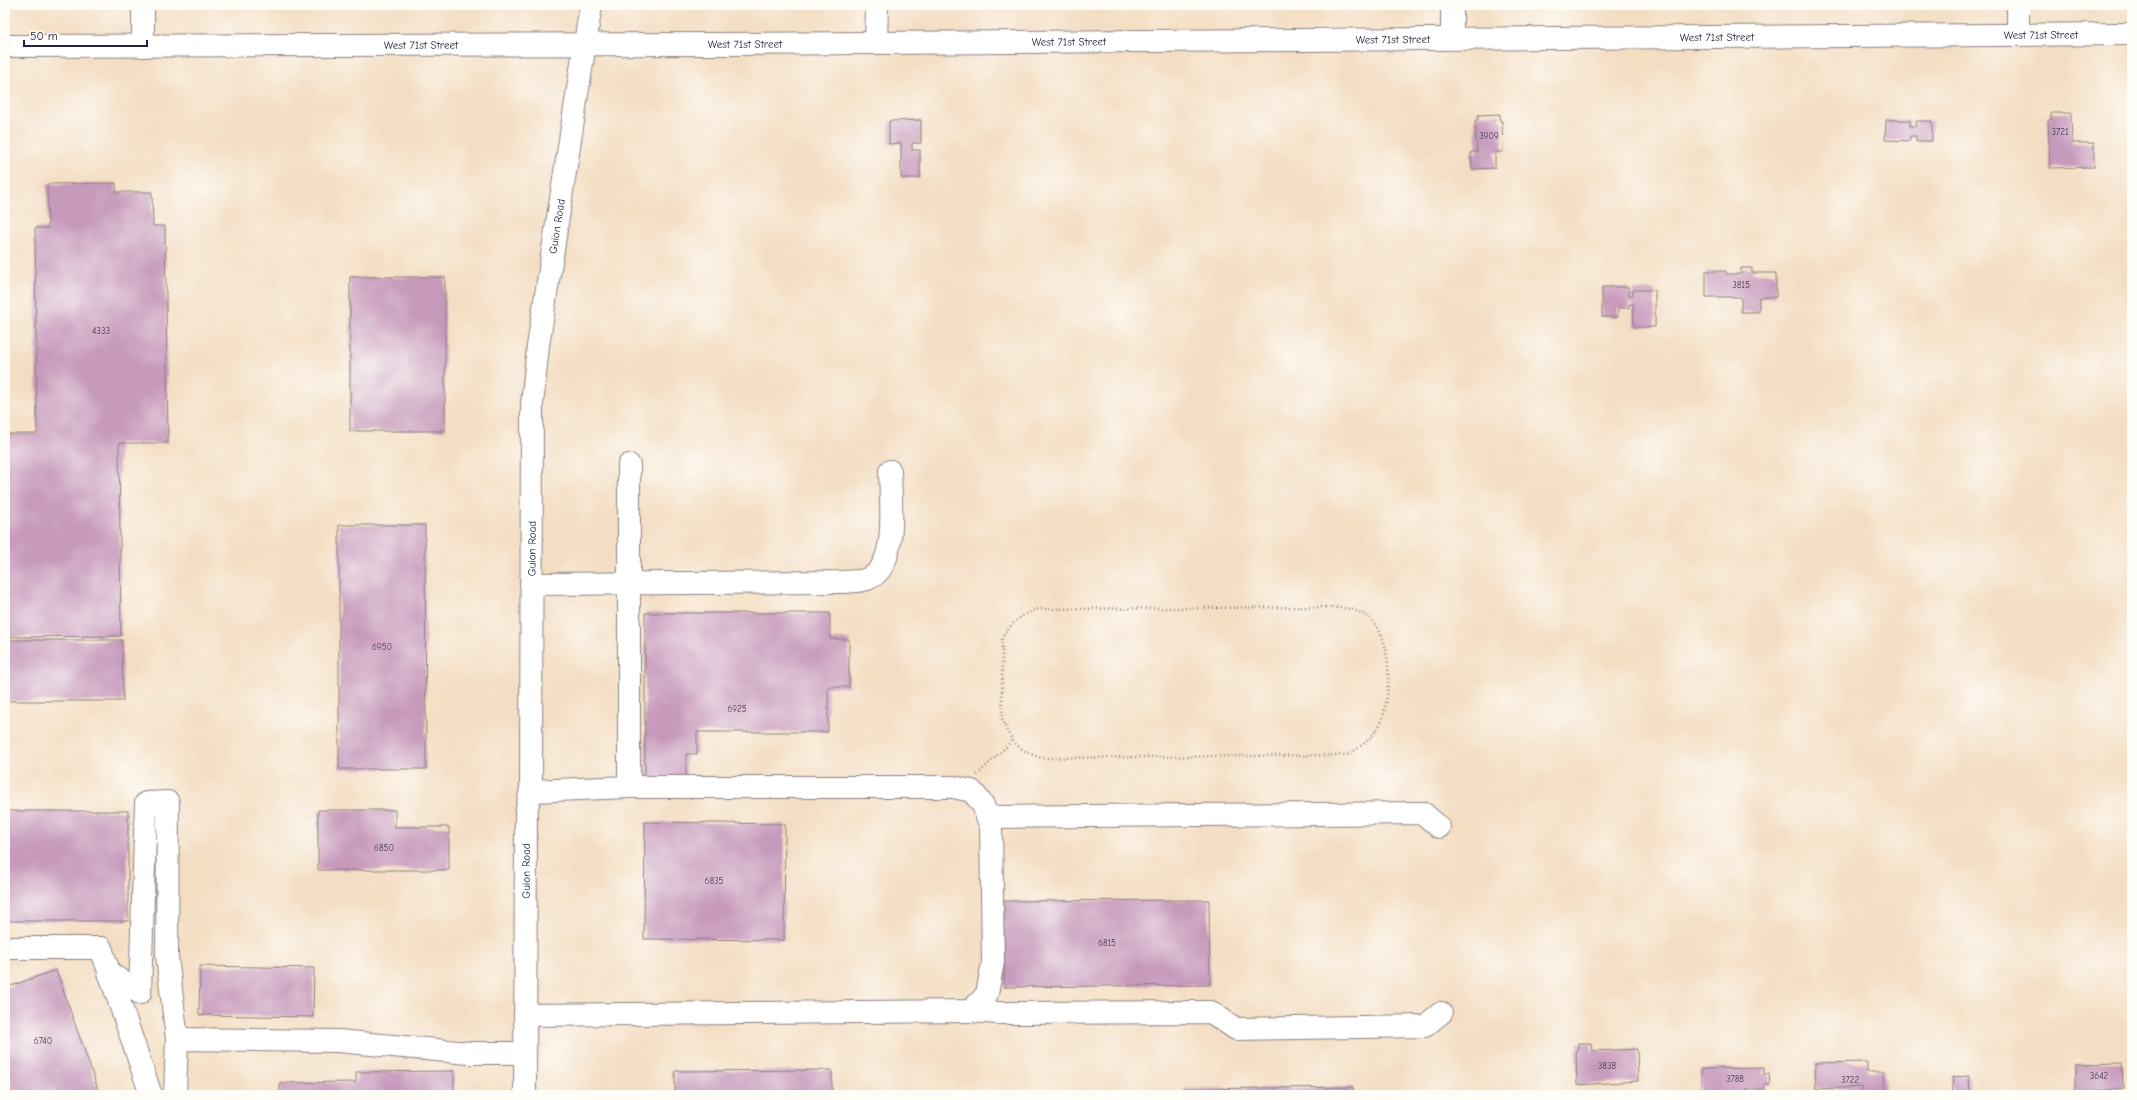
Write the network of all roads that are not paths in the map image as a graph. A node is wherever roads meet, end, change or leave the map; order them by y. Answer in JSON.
{"nodes":[{"id":1,"x":143,"y":5,"type":"edge"},
{"id":2,"x":591,"y":5,"type":"edge"},
{"id":3,"x":877,"y":5,"type":"edge"},
{"id":4,"x":1452,"y":5,"type":"edge"},
{"id":5,"x":2018,"y":5,"type":"edge"},
{"id":6,"x":2132,"y":34,"type":"edge"},
{"id":7,"x":2018,"y":35,"type":"junction"},
{"id":8,"x":1452,"y":38,"type":"junction"},
{"id":9,"x":876,"y":43,"type":"junction"},
{"id":10,"x":585,"y":44,"type":"junction"},
{"id":11,"x":5,"y":46,"type":"edge"},
{"id":12,"x":143,"y":46,"type":"junction"},
{"id":13,"x":628,"y":465,"type":"dead end"},
{"id":14,"x":890,"y":471,"type":"dead end"},
{"id":15,"x":628,"y":583,"type":"junction"},
{"id":16,"x":531,"y":584,"type":"junction"},
{"id":17,"x":628,"y":787,"type":"junction"},
{"id":18,"x":530,"y":791,"type":"junction"},
{"id":19,"x":987,"y":817,"type":"junction"},
{"id":20,"x":1439,"y":827,"type":"dead end"},
{"id":21,"x":5,"y":948,"type":"edge"},
{"id":22,"x":109,"y":973,"type":"junction"},
{"id":23,"x":971,"y":1011,"type":"junction"},
{"id":24,"x":1441,"y":1013,"type":"dead end"},
{"id":25,"x":526,"y":1015,"type":"junction"},
{"id":26,"x":177,"y":1039,"type":"junction"},
{"id":27,"x":526,"y":1053,"type":"junction"},
{"id":28,"x":151,"y":1095,"type":"edge"},
{"id":29,"x":175,"y":1095,"type":"edge"},
{"id":30,"x":525,"y":1095,"type":"edge"}],
"edges":[{"from":1,"to":12,"type":"main road"},
{"from":2,"to":10,"type":"main road","name":"Guion Road"},
{"from":3,"to":9,"type":"main road"},
{"from":4,"to":8,"type":"main road"},
{"from":5,"to":7,"type":"main road"},
{"from":6,"to":7,"type":"main road","name":"West 71st Street"},
{"from":7,"to":8,"type":"main road","name":"West 71st Street"},
{"from":8,"to":9,"type":"main road","name":"West 71st Street"},
{"from":9,"to":10,"type":"main road","name":"West 71st Street"},
{"from":10,"to":12,"type":"main road","name":"West 71st Street"},
{"from":10,"to":16,"type":"main road","name":"Guion Road"},
{"from":11,"to":12,"type":"main road","name":"West 71st Street"},
{"from":13,"to":15,"type":"main road"},
{"from":14,"to":15,"type":"main road"},
{"from":15,"to":16,"type":"main road"},
{"from":15,"to":17,"type":"main road"},
{"from":16,"to":18,"type":"main road","name":"Guion Road"},
{"from":17,"to":18,"type":"main road"},
{"from":17,"to":19,"type":"main road"},
{"from":18,"to":25,"type":"main road","name":"Guion Road"},
{"from":19,"to":20,"type":"main road"},
{"from":19,"to":23,"type":"main road"},
{"from":21,"to":22,"type":"main road"},
{"from":22,"to":26,"type":"main road"},
{"from":22,"to":28,"type":"main road"},
{"from":23,"to":24,"type":"main road"},
{"from":23,"to":25,"type":"main road"},
{"from":25,"to":27,"type":"main road","name":"Guion Road"},
{"from":26,"to":27,"type":"main road"},
{"from":26,"to":29,"type":"main road"},
{"from":27,"to":30,"type":"main road","name":"Guion Road"}]}
